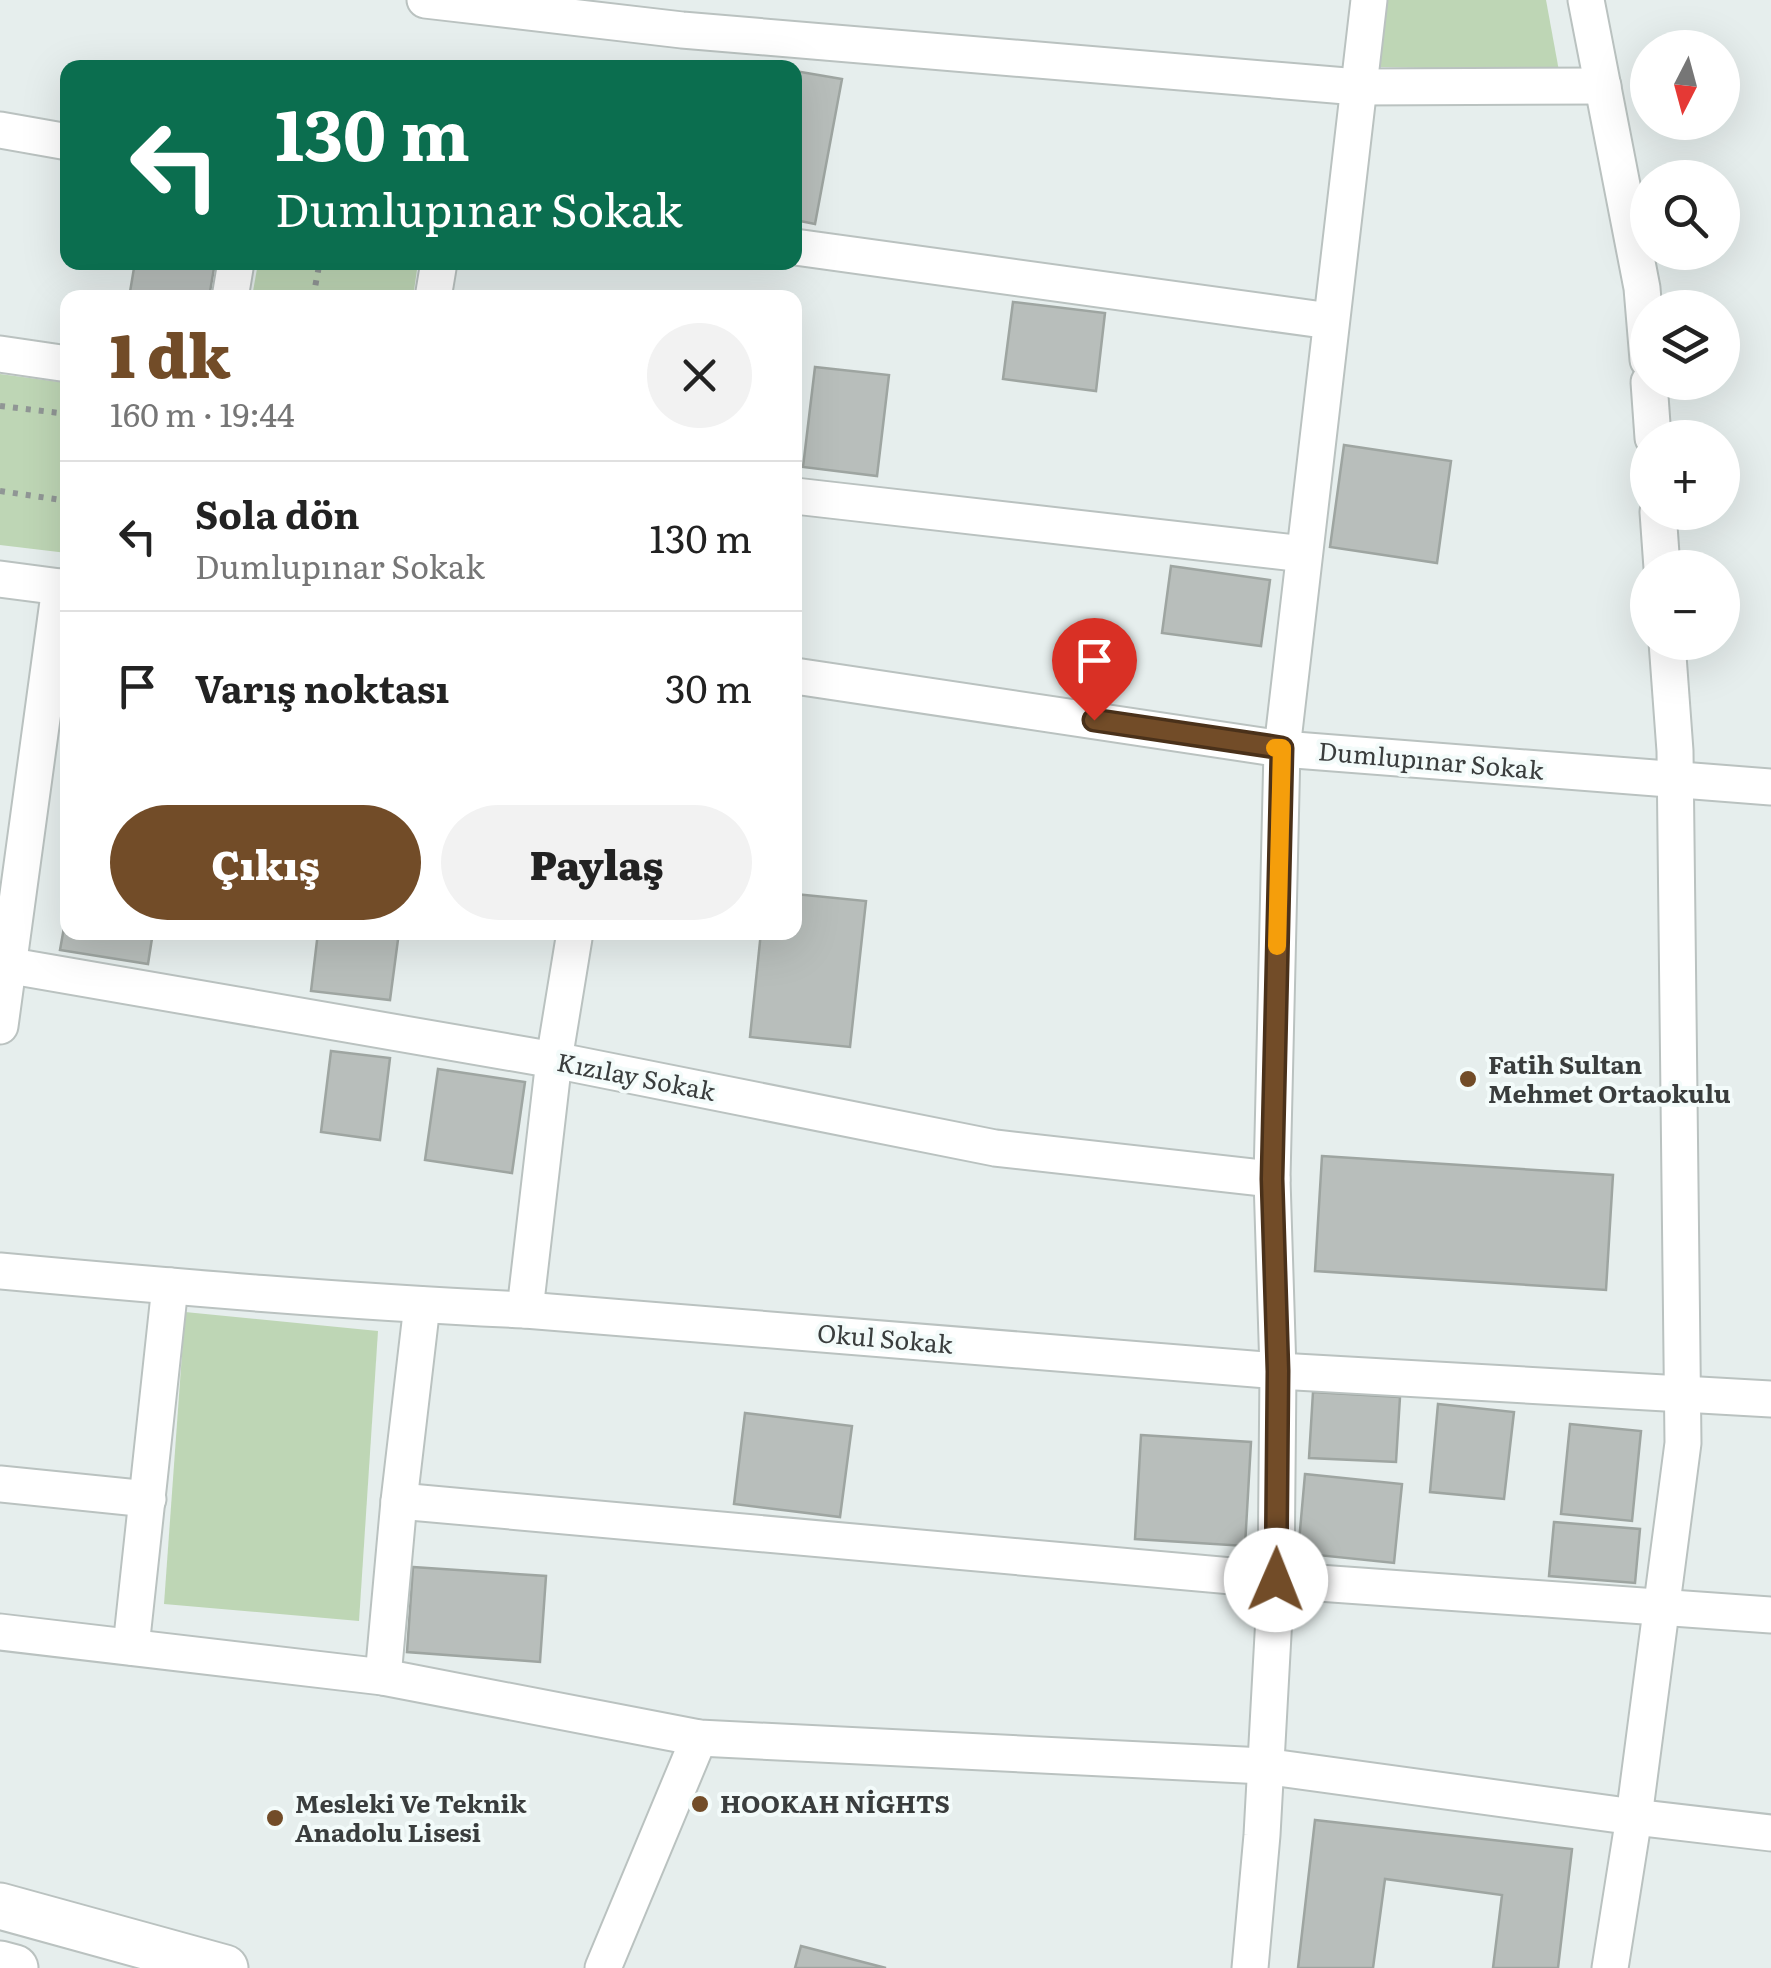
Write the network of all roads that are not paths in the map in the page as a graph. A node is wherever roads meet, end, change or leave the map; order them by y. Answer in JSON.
{"nodes":[{"id":1,"x":424,"y":0,"type":"edge"},
{"id":2,"x":1369,"y":0,"type":"edge"},
{"id":3,"x":1586,"y":0,"type":"edge"},
{"id":4,"x":1603,"y":86,"type":"junction"},
{"id":5,"x":1358,"y":87,"type":"junction"},
{"id":6,"x":0,"y":130,"type":"edge"},
{"id":7,"x":60,"y":141,"type":"edge"},
{"id":8,"x":802,"y":248,"type":"edge"},
{"id":9,"x":1642,"y":290,"type":"edge"},
{"id":10,"x":1330,"y":321,"type":"junction"},
{"id":11,"x":0,"y":354,"type":"edge"},
{"id":12,"x":60,"y":363,"type":"edge"},
{"id":13,"x":802,"y":497,"type":"edge"},
{"id":14,"x":1304,"y":554,"type":"junction"},
{"id":15,"x":0,"y":579,"type":"edge"},
{"id":16,"x":60,"y":587,"type":"edge"},
{"id":17,"x":60,"y":613,"type":"edge"},
{"id":18,"x":1668,"y":660,"type":"edge"},
{"id":19,"x":802,"y":677,"type":"edge"},
{"id":20,"x":1282,"y":748,"type":"junction"},
{"id":21,"x":1675,"y":780,"type":"junction"},
{"id":22,"x":1771,"y":787,"type":"edge"},
{"id":23,"x":574,"y":940,"type":"edge"},
{"id":24,"x":4,"y":965,"type":"edge"},
{"id":25,"x":0,"y":1026,"type":"edge"},
{"id":26,"x":554,"y":1060,"type":"junction"},
{"id":27,"x":1272,"y":1179,"type":"junction"},
{"id":28,"x":0,"y":1271,"type":"edge"},
{"id":29,"x":170,"y":1286,"type":"junction"},
{"id":30,"x":422,"y":1305,"type":"junction"},
{"id":31,"x":525,"y":1310,"type":"junction"},
{"id":32,"x":1278,"y":1371,"type":"junction"},
{"id":33,"x":1683,"y":1394,"type":"junction"},
{"id":34,"x":1771,"y":1398,"type":"edge"},
{"id":35,"x":0,"y":1484,"type":"edge"},
{"id":36,"x":148,"y":1499,"type":"junction"},
{"id":37,"x":399,"y":1502,"type":"junction"},
{"id":38,"x":1276,"y":1580,"type":"junction"},
{"id":39,"x":1662,"y":1606,"type":"junction"},
{"id":40,"x":1771,"y":1615,"type":"edge"},
{"id":41,"x":0,"y":1632,"type":"edge"},
{"id":42,"x":131,"y":1648,"type":"junction"},
{"id":43,"x":383,"y":1678,"type":"junction"},
{"id":44,"x":700,"y":1738,"type":"junction"},
{"id":45,"x":1264,"y":1766,"type":"junction"},
{"id":46,"x":1634,"y":1817,"type":"junction"},
{"id":47,"x":1771,"y":1833,"type":"edge"},
{"id":48,"x":0,"y":1906,"type":"edge"},
{"id":49,"x":0,"y":1964,"type":"edge"},
{"id":50,"x":16,"y":1968,"type":"edge"},
{"id":51,"x":225,"y":1968,"type":"edge"},
{"id":52,"x":604,"y":1968,"type":"edge"},
{"id":53,"x":1250,"y":1968,"type":"edge"},
{"id":54,"x":1610,"y":1968,"type":"edge"}],
"edges":[{"from":1,"to":5,"type":"street"},
{"from":2,"to":5,"type":"street"},
{"from":3,"to":4,"type":"street"},
{"from":4,"to":5,"type":"street"},
{"from":4,"to":9,"type":"street"},
{"from":5,"to":10,"type":"street"},
{"from":6,"to":7,"type":"street"},
{"from":8,"to":10,"type":"street"},
{"from":10,"to":14,"type":"street"},
{"from":11,"to":12,"type":"street"},
{"from":13,"to":14,"type":"street"},
{"from":14,"to":20,"type":"street"},
{"from":15,"to":16,"type":"street"},
{"from":17,"to":24,"type":"street"},
{"from":18,"to":21,"type":"street"},
{"from":19,"to":20,"type":"street","name":"Dumlupınar Sokak"},
{"from":20,"to":21,"type":"street","name":"Dumlupınar Sokak"},
{"from":20,"to":27,"type":"street"},
{"from":21,"to":22,"type":"street","name":"Dumlupınar Sokak"},
{"from":21,"to":33,"type":"street"},
{"from":23,"to":26,"type":"street"},
{"from":24,"to":25,"type":"street"},
{"from":24,"to":26,"type":"street","name":"Kızılay Sokak"},
{"from":26,"to":27,"type":"street","name":"Kızılay Sokak"},
{"from":26,"to":31,"type":"street"},
{"from":27,"to":32,"type":"street"},
{"from":28,"to":29,"type":"street","name":"Okul Sokak"},
{"from":29,"to":30,"type":"street","name":"Okul Sokak"},
{"from":29,"to":36,"type":"street"},
{"from":30,"to":31,"type":"street","name":"Okul Sokak"},
{"from":30,"to":37,"type":"street"},
{"from":31,"to":32,"type":"street","name":"Okul Sokak"},
{"from":32,"to":33,"type":"street","name":"Okul Sokak"},
{"from":32,"to":38,"type":"street"},
{"from":33,"to":34,"type":"street","name":"Okul Sokak"},
{"from":33,"to":39,"type":"street"},
{"from":35,"to":36,"type":"street"},
{"from":36,"to":42,"type":"street"},
{"from":37,"to":38,"type":"street"},
{"from":37,"to":43,"type":"street"},
{"from":38,"to":39,"type":"street"},
{"from":38,"to":45,"type":"street"},
{"from":39,"to":40,"type":"street"},
{"from":39,"to":46,"type":"street"},
{"from":41,"to":42,"type":"street"},
{"from":42,"to":43,"type":"street"},
{"from":43,"to":44,"type":"street"},
{"from":44,"to":45,"type":"street"},
{"from":44,"to":52,"type":"street"},
{"from":45,"to":46,"type":"street"},
{"from":45,"to":53,"type":"street"},
{"from":46,"to":47,"type":"street"},
{"from":46,"to":54,"type":"street"},
{"from":48,"to":51,"type":"street"},
{"from":49,"to":50,"type":"street"}]}
